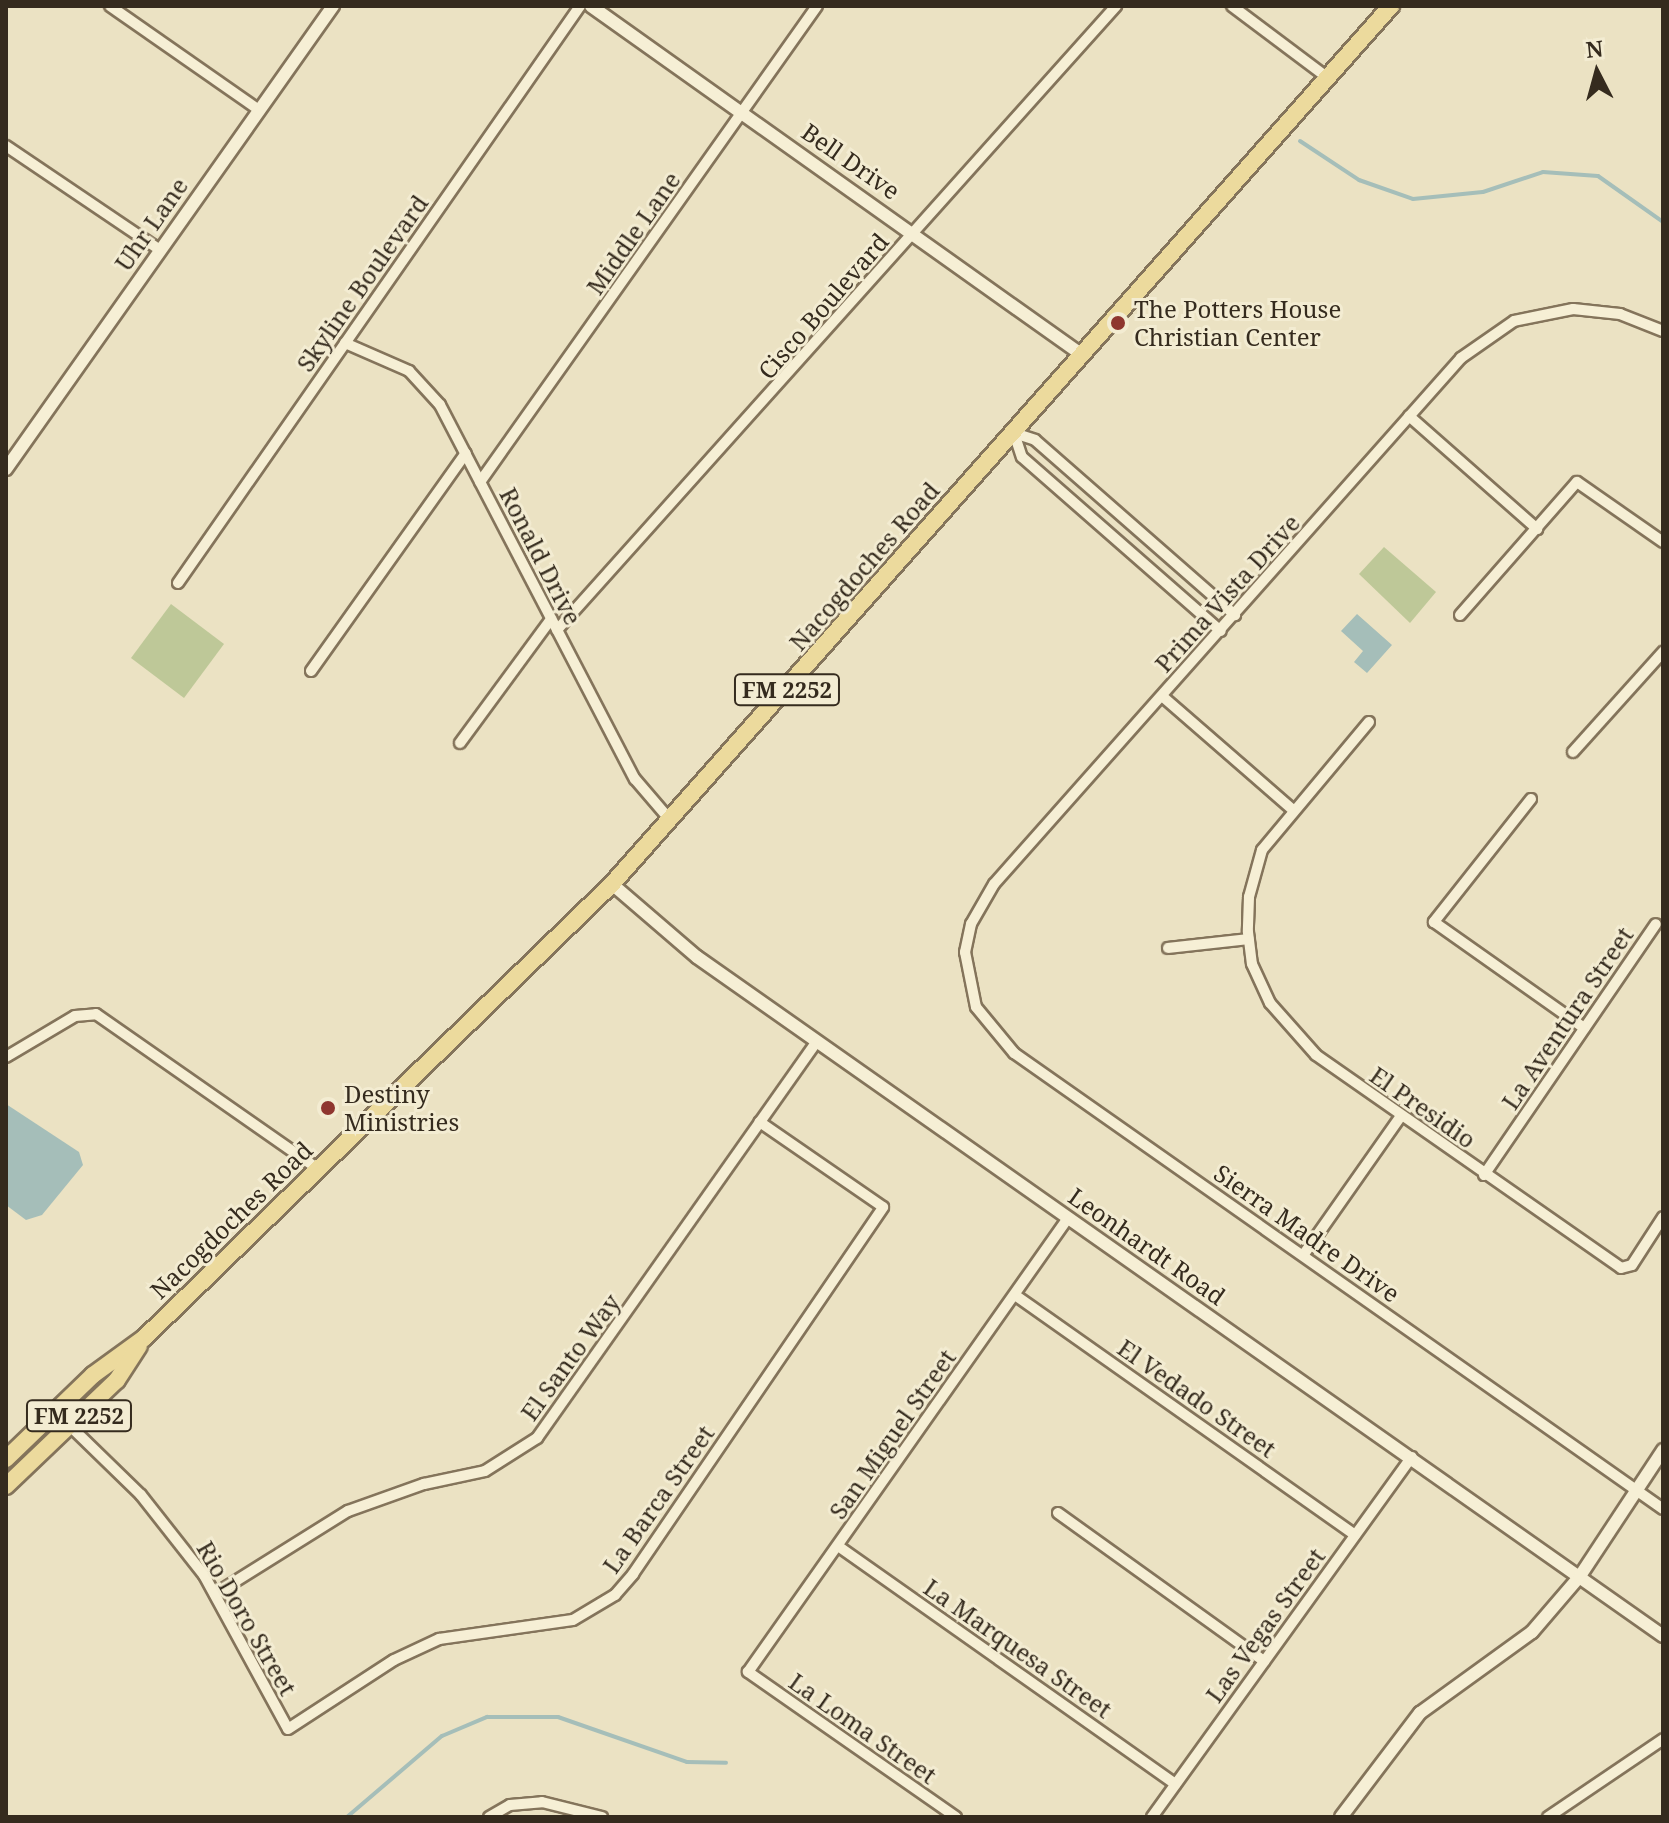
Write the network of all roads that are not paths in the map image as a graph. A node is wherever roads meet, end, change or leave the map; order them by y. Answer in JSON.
{"nodes":[{"id":1,"x":110,"y":6,"type":"edge"},
{"id":2,"x":333,"y":6,"type":"edge"},
{"id":3,"x":580,"y":6,"type":"edge"},
{"id":4,"x":591,"y":6,"type":"edge"},
{"id":5,"x":817,"y":6,"type":"edge"},
{"id":6,"x":1116,"y":6,"type":"edge"},
{"id":7,"x":1232,"y":6,"type":"edge"},
{"id":8,"x":1391,"y":6,"type":"edge"},
{"id":9,"x":1328,"y":78,"type":"junction"},
{"id":10,"x":259,"y":110,"type":"junction"},
{"id":11,"x":743,"y":112,"type":"junction"},
{"id":12,"x":6,"y":146,"type":"edge"},
{"id":13,"x":915,"y":233,"type":"junction"},
{"id":14,"x":160,"y":250,"type":"junction"},
{"id":15,"x":1663,"y":331,"type":"edge"},
{"id":16,"x":345,"y":343,"type":"junction"},
{"id":17,"x":1082,"y":355,"type":"junction"},
{"id":18,"x":1409,"y":416,"type":"junction"},
{"id":19,"x":1014,"y":433,"type":"junction"},
{"id":20,"x":466,"y":453,"type":"junction"},
{"id":21,"x":6,"y":469,"type":"edge"},
{"id":22,"x":480,"y":482,"type":"junction"},
{"id":23,"x":1537,"y":529,"type":"junction"},
{"id":24,"x":1663,"y":542,"type":"edge"},
{"id":25,"x":178,"y":583,"type":"dead end"},
{"id":26,"x":1235,"y":615,"type":"junction"},
{"id":27,"x":1460,"y":615,"type":"dead end"},
{"id":28,"x":551,"y":619,"type":"junction"},
{"id":29,"x":557,"y":630,"type":"junction"},
{"id":30,"x":1221,"y":631,"type":"junction"},
{"id":31,"x":1663,"y":652,"type":"edge"},
{"id":32,"x":311,"y":671,"type":"dead end"},
{"id":33,"x":1162,"y":696,"type":"junction"},
{"id":34,"x":1369,"y":722,"type":"dead end"},
{"id":35,"x":460,"y":743,"type":"dead end"},
{"id":36,"x":1573,"y":752,"type":"dead end"},
{"id":37,"x":1531,"y":799,"type":"dead end"},
{"id":38,"x":1291,"y":808,"type":"junction"},
{"id":39,"x":671,"y":821,"type":"junction"},
{"id":40,"x":612,"y":884,"type":"junction"},
{"id":41,"x":1656,"y":924,"type":"dead end"},
{"id":42,"x":1249,"y":939,"type":"junction"},
{"id":43,"x":1168,"y":948,"type":"dead end"},
{"id":44,"x":966,"y":961,"type":"joint"},
{"id":45,"x":1584,"y":1028,"type":"junction"},
{"id":46,"x":817,"y":1041,"type":"junction"},
{"id":47,"x":6,"y":1057,"type":"edge"},
{"id":48,"x":1401,"y":1116,"type":"junction"},
{"id":49,"x":760,"y":1122,"type":"junction"},
{"id":50,"x":318,"y":1169,"type":"junction"},
{"id":51,"x":1484,"y":1175,"type":"junction"},
{"id":52,"x":1663,"y":1217,"type":"edge"},
{"id":53,"x":1068,"y":1218,"type":"junction"},
{"id":54,"x":1304,"y":1254,"type":"junction"},
{"id":55,"x":1015,"y":1295,"type":"junction"},
{"id":56,"x":144,"y":1338,"type":"junction"},
{"id":57,"x":69,"y":1425,"type":"junction"},
{"id":58,"x":1663,"y":1450,"type":"edge"},
{"id":59,"x":1412,"y":1457,"type":"junction"},
{"id":60,"x":6,"y":1459,"type":"edge"},
{"id":61,"x":6,"y":1486,"type":"edge"},
{"id":62,"x":1635,"y":1489,"type":"junction"},
{"id":63,"x":1663,"y":1509,"type":"edge"},
{"id":64,"x":1058,"y":1513,"type":"dead end"},
{"id":65,"x":1355,"y":1535,"type":"junction"},
{"id":66,"x":838,"y":1546,"type":"junction"},
{"id":67,"x":1580,"y":1576,"type":"junction"},
{"id":68,"x":215,"y":1594,"type":"junction"},
{"id":69,"x":1663,"y":1636,"type":"edge"},
{"id":70,"x":1264,"y":1661,"type":"junction"},
{"id":71,"x":748,"y":1672,"type":"joint"},
{"id":72,"x":288,"y":1729,"type":"joint"},
{"id":73,"x":1660,"y":1745,"type":"edge"},
{"id":74,"x":1176,"y":1784,"type":"junction"},
{"id":75,"x":489,"y":1817,"type":"edge"},
{"id":76,"x":602,"y":1817,"type":"edge"},
{"id":77,"x":956,"y":1817,"type":"edge"},
{"id":78,"x":1152,"y":1817,"type":"edge"},
{"id":79,"x":1341,"y":1817,"type":"edge"},
{"id":80,"x":1548,"y":1817,"type":"edge"}],
"edges":[{"from":1,"to":10,"type":"street"},
{"from":2,"to":10,"type":"street","name":"Uhr Lane"},
{"from":3,"to":16,"type":"street","name":"Skyline Boulevard"},
{"from":4,"to":11,"type":"street","name":"Bell Drive"},
{"from":5,"to":11,"type":"street","name":"Middle Lane"},
{"from":6,"to":13,"type":"street","name":"Cisco Boulevard"},
{"from":7,"to":9,"type":"street"},
{"from":8,"to":9,"type":"main road","name":"Nacogdoches Road","number":"FM 2252"},
{"from":9,"to":17,"type":"main road","name":"Nacogdoches Road","number":"FM 2252"},
{"from":10,"to":14,"type":"street","name":"Uhr Lane"},
{"from":11,"to":13,"type":"street","name":"Bell Drive"},
{"from":11,"to":22,"type":"street","name":"Middle Lane"},
{"from":12,"to":14,"type":"street"},
{"from":13,"to":17,"type":"street","name":"Bell Drive"},
{"from":13,"to":29,"type":"street","name":"Cisco Boulevard"},
{"from":14,"to":21,"type":"street","name":"Uhr Lane"},
{"from":15,"to":18,"type":"street","name":"Prima Vista Drive"},
{"from":16,"to":20,"type":"street","name":"Ronald Drive"},
{"from":16,"to":25,"type":"street","name":"Skyline Boulevard"},
{"from":17,"to":19,"type":"main road","name":"Nacogdoches Road","number":"FM 2252"},
{"from":18,"to":23,"type":"street"},
{"from":18,"to":26,"type":"street","name":"Prima Vista Drive"},
{"from":19,"to":26,"type":"street"},
{"from":19,"to":30,"type":"street"},
{"from":19,"to":39,"type":"main road","name":"Nacogdoches Road","number":"FM 2252"},
{"from":20,"to":22,"type":"street","name":"Ronald Drive"},
{"from":20,"to":32,"type":"street"},
{"from":22,"to":28,"type":"street","name":"Ronald Drive"},
{"from":23,"to":24,"type":"street"},
{"from":23,"to":27,"type":"street"},
{"from":26,"to":30,"type":"street","name":"Prima Vista Drive"},
{"from":28,"to":29,"type":"street","name":"Ronald Drive"},
{"from":28,"to":35,"type":"street"},
{"from":29,"to":39,"type":"street","name":"Ronald Drive"},
{"from":30,"to":33,"type":"street","name":"Prima Vista Drive"},
{"from":31,"to":36,"type":"street"},
{"from":33,"to":38,"type":"street"},
{"from":33,"to":44,"type":"street","name":"Prima Vista Drive"},
{"from":34,"to":38,"type":"street","name":"El Presidio"},
{"from":37,"to":45,"type":"street"},
{"from":38,"to":42,"type":"street","name":"El Presidio"},
{"from":39,"to":40,"type":"main road","name":"Nacogdoches Road","number":"FM 2252"},
{"from":40,"to":46,"type":"street","name":"Leonhardt Road"},
{"from":40,"to":50,"type":"main road","name":"Nacogdoches Road","number":"FM 2252"},
{"from":41,"to":45,"type":"street","name":"La Aventura Street"},
{"from":42,"to":43,"type":"street"},
{"from":42,"to":48,"type":"street","name":"El Presidio"},
{"from":44,"to":54,"type":"street","name":"Sierra Madre Drive"},
{"from":45,"to":51,"type":"street","name":"La Aventura Street"},
{"from":46,"to":49,"type":"street","name":"El Santo Way"},
{"from":46,"to":53,"type":"street","name":"Leonhardt Road"},
{"from":47,"to":50,"type":"street"},
{"from":48,"to":51,"type":"street","name":"El Presidio"},
{"from":48,"to":54,"type":"street"},
{"from":49,"to":68,"type":"street","name":"El Santo Way"},
{"from":49,"to":72,"type":"street","name":"La Barca Street"},
{"from":50,"to":56,"type":"main road","name":"Nacogdoches Road","number":"FM 2252"},
{"from":51,"to":52,"type":"street","name":"El Presidio"},
{"from":53,"to":55,"type":"street","name":"San Miguel Street"},
{"from":53,"to":59,"type":"street","name":"Leonhardt Road"},
{"from":54,"to":62,"type":"street","name":"Sierra Madre Drive"},
{"from":55,"to":65,"type":"street","name":"El Vedado Street"},
{"from":55,"to":66,"type":"street","name":"San Miguel Street"},
{"from":56,"to":57,"type":"main road","name":"Nacogdoches Road","number":"FM 2252"},
{"from":56,"to":60,"type":"main road","name":"Nacogdoches Road","number":"FM 2252"},
{"from":57,"to":61,"type":"main road","name":"Nacogdoches Road","number":"FM 2252"},
{"from":57,"to":68,"type":"street","name":"Rio Doro Street"},
{"from":58,"to":62,"type":"street"},
{"from":59,"to":65,"type":"street","name":"Las Vegas Street"},
{"from":59,"to":67,"type":"street","name":"Leonhardt Road"},
{"from":62,"to":63,"type":"street","name":"Sierra Madre Drive"},
{"from":62,"to":67,"type":"street"},
{"from":64,"to":70,"type":"street"},
{"from":65,"to":70,"type":"street","name":"Las Vegas Street"},
{"from":66,"to":71,"type":"street","name":"San Miguel Street"},
{"from":66,"to":74,"type":"street","name":"La Marquesa Street"},
{"from":67,"to":69,"type":"street","name":"Leonhardt Road"},
{"from":67,"to":79,"type":"street"},
{"from":68,"to":72,"type":"street","name":"Rio Doro Street"},
{"from":70,"to":74,"type":"street","name":"Las Vegas Street"},
{"from":71,"to":77,"type":"street","name":"La Loma Street"},
{"from":73,"to":80,"type":"street"},
{"from":74,"to":78,"type":"street","name":"Las Vegas Street"},
{"from":75,"to":76,"type":"street"}]}
